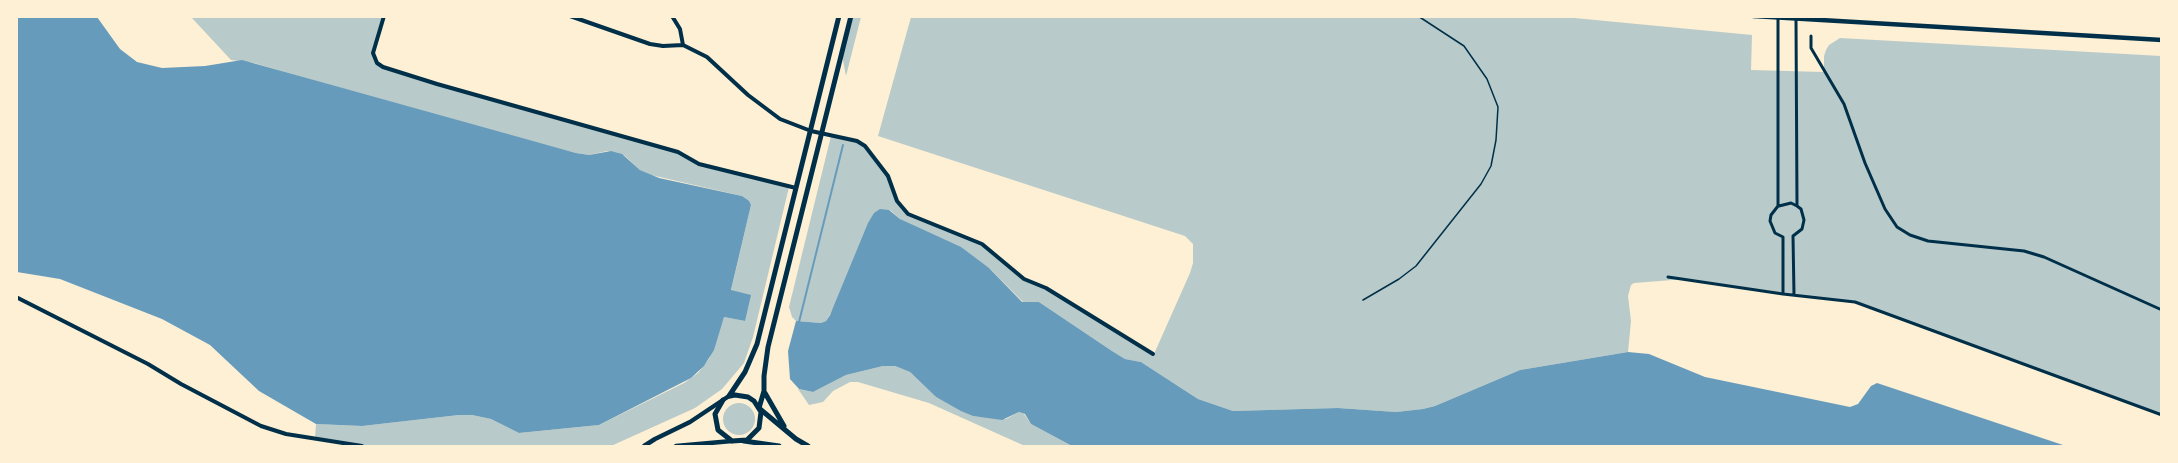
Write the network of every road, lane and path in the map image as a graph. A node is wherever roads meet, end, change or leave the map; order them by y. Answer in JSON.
{"nodes":[{"id":1,"x":384,"y":16,"type":"edge"},
{"id":2,"x":570,"y":16,"type":"edge"},
{"id":3,"x":672,"y":16,"type":"edge"},
{"id":4,"x":839,"y":16,"type":"edge"},
{"id":5,"x":851,"y":16,"type":"edge"},
{"id":6,"x":1418,"y":16,"type":"edge"},
{"id":7,"x":1753,"y":16,"type":"edge"},
{"id":8,"x":1770,"y":17,"type":"edge"},
{"id":9,"x":1778,"y":19,"type":"junction"},
{"id":10,"x":1800,"y":19,"type":"edge"},
{"id":11,"x":1811,"y":36,"type":"dead end"},
{"id":12,"x":2162,"y":40,"type":"edge"},
{"id":13,"x":682,"y":45,"type":"junction"},
{"id":14,"x":811,"y":131,"type":"junction"},
{"id":15,"x":821,"y":134,"type":"junction"},
{"id":16,"x":796,"y":189,"type":"junction"},
{"id":17,"x":1778,"y":206,"type":"junction"},
{"id":18,"x":1797,"y":206,"type":"junction"},
{"id":19,"x":1793,"y":236,"type":"junction"},
{"id":20,"x":1783,"y":237,"type":"junction"},
{"id":21,"x":1668,"y":277,"type":"dead end"},
{"id":22,"x":1783,"y":294,"type":"junction"},
{"id":23,"x":1794,"y":295,"type":"junction"},
{"id":24,"x":16,"y":297,"type":"edge"},
{"id":25,"x":1363,"y":300,"type":"dead end"},
{"id":26,"x":2162,"y":310,"type":"edge"},
{"id":27,"x":1153,"y":354,"type":"dead end"},
{"id":28,"x":764,"y":391,"type":"junction"},
{"id":29,"x":729,"y":396,"type":"junction"},
{"id":30,"x":723,"y":400,"type":"junction"},
{"id":31,"x":759,"y":409,"type":"junction"},
{"id":32,"x":2162,"y":415,"type":"edge"},
{"id":33,"x":788,"y":433,"type":"junction"},
{"id":34,"x":732,"y":441,"type":"junction"},
{"id":35,"x":742,"y":441,"type":"junction"},
{"id":36,"x":362,"y":447,"type":"edge"},
{"id":37,"x":644,"y":447,"type":"edge"},
{"id":38,"x":676,"y":447,"type":"edge"},
{"id":39,"x":779,"y":447,"type":"edge"},
{"id":40,"x":808,"y":447,"type":"edge"}],
"edges":[{"from":1,"to":16,"type":"street"},
{"from":2,"to":13,"type":"street"},
{"from":3,"to":13,"type":"street"},
{"from":4,"to":14,"type":"main road"},
{"from":5,"to":15,"type":"main road"},
{"from":6,"to":25,"type":"path"},
{"from":7,"to":8,"type":"street"},
{"from":8,"to":9,"type":"street"},
{"from":9,"to":10,"type":"street"},
{"from":9,"to":17,"type":"street"},
{"from":10,"to":12,"type":"street"},
{"from":10,"to":18,"type":"street"},
{"from":11,"to":26,"type":"street"},
{"from":13,"to":14,"type":"street"},
{"from":14,"to":15,"type":"street"},
{"from":14,"to":16,"type":"main road"},
{"from":15,"to":27,"type":"street"},
{"from":15,"to":28,"type":"main road"},
{"from":16,"to":29,"type":"main road"},
{"from":17,"to":18,"type":"street"},
{"from":17,"to":20,"type":"street"},
{"from":18,"to":19,"type":"street"},
{"from":19,"to":20,"type":"street"},
{"from":19,"to":23,"type":"street"},
{"from":20,"to":22,"type":"street"},
{"from":21,"to":22,"type":"street"},
{"from":22,"to":23,"type":"street"},
{"from":23,"to":32,"type":"street"},
{"from":24,"to":36,"type":"street"},
{"from":28,"to":31,"type":"main road"},
{"from":28,"to":33,"type":"main road"},
{"from":29,"to":30,"type":"street"},
{"from":29,"to":31,"type":"main road"},
{"from":30,"to":34,"type":"main road"},
{"from":30,"to":37,"type":"street"},
{"from":31,"to":33,"type":"main road"},
{"from":31,"to":35,"type":"main road"},
{"from":33,"to":40,"type":"main road"},
{"from":34,"to":35,"type":"main road"},
{"from":34,"to":38,"type":"street"},
{"from":35,"to":39,"type":"main road"}]}
